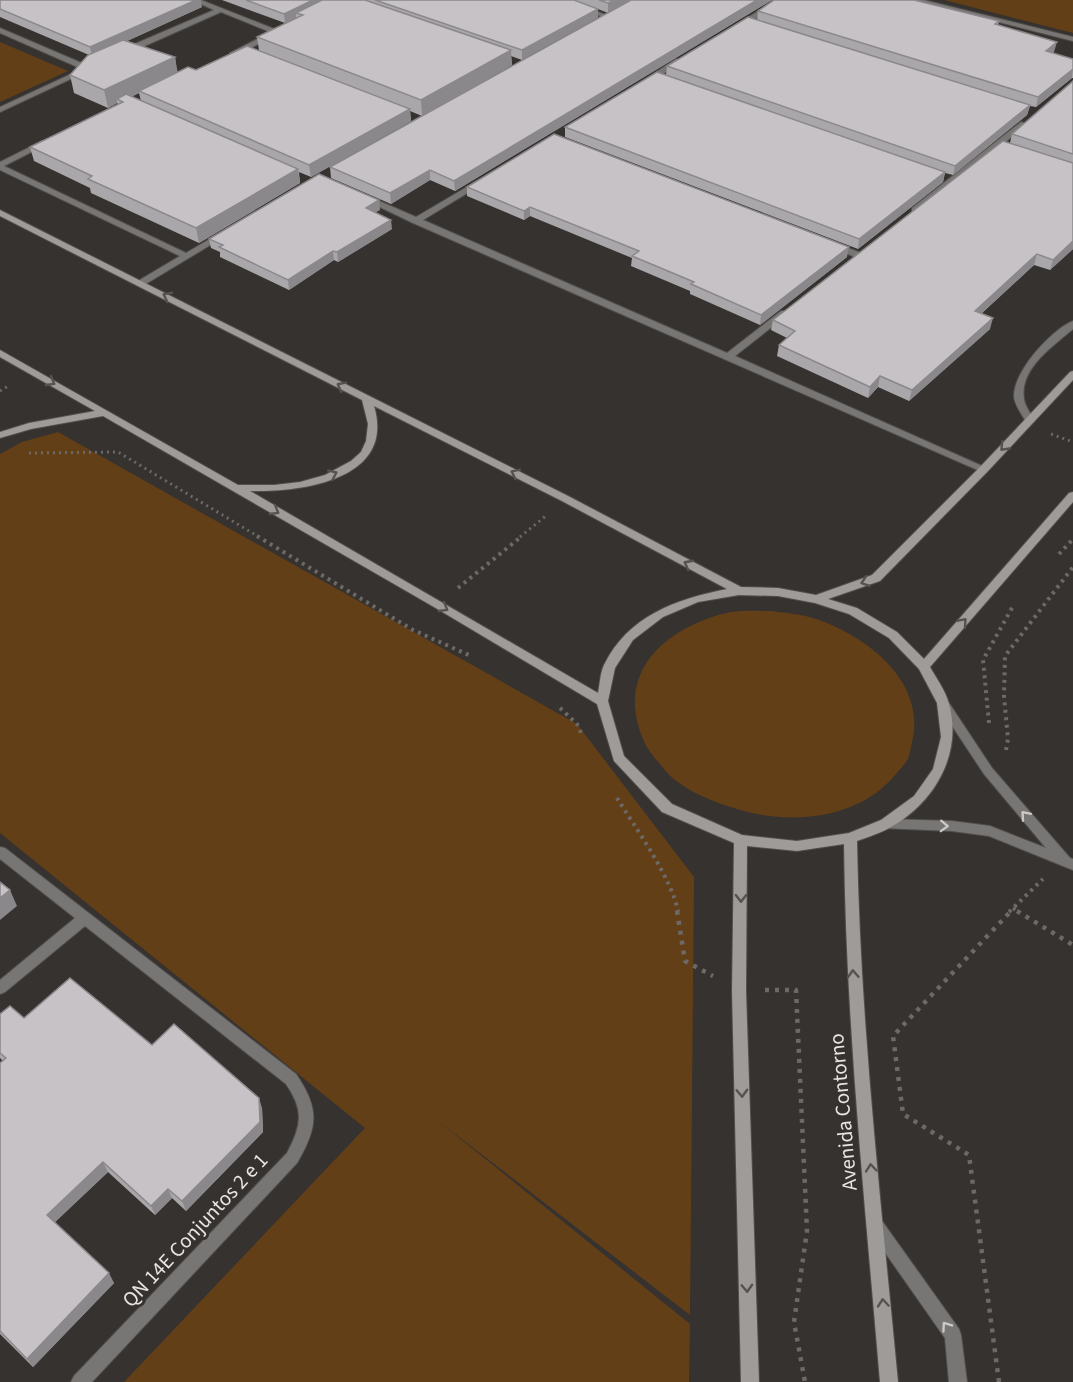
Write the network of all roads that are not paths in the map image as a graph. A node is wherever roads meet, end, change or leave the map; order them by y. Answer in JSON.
{"nodes":[{"id":1,"x":195,"y":0,"type":"edge"},
{"id":2,"x":558,"y":0,"type":"edge"},
{"id":3,"x":780,"y":0,"type":"edge"},
{"id":4,"x":916,"y":0,"type":"edge"},
{"id":5,"x":220,"y":10,"type":"junction"},
{"id":6,"x":619,"y":11,"type":"edge"},
{"id":7,"x":608,"y":17,"type":"junction"},
{"id":8,"x":745,"y":21,"type":"junction"},
{"id":9,"x":599,"y":22,"type":"edge"},
{"id":10,"x":756,"y":25,"type":"edge"},
{"id":11,"x":289,"y":27,"type":"edge"},
{"id":12,"x":0,"y":30,"type":"edge"},
{"id":13,"x":278,"y":32,"type":"junction"},
{"id":14,"x":725,"y":33,"type":"edge"},
{"id":15,"x":1073,"y":39,"type":"edge"},
{"id":16,"x":242,"y":50,"type":"junction"},
{"id":17,"x":252,"y":54,"type":"edge"},
{"id":18,"x":118,"y":55,"type":"edge"},
{"id":19,"x":684,"y":58,"type":"edge"},
{"id":20,"x":221,"y":60,"type":"edge"},
{"id":21,"x":98,"y":64,"type":"edge"},
{"id":22,"x":88,"y":69,"type":"junction"},
{"id":23,"x":654,"y":76,"type":"junction"},
{"id":24,"x":665,"y":80,"type":"edge"},
{"id":25,"x":634,"y":89,"type":"edge"},
{"id":26,"x":0,"y":110,"type":"edge"},
{"id":27,"x":1030,"y":120,"type":"edge"},
{"id":28,"x":54,"y":139,"type":"edge"},
{"id":29,"x":999,"y":146,"type":"junction"},
{"id":30,"x":1009,"y":149,"type":"edge"},
{"id":31,"x":0,"y":166,"type":"edge"},
{"id":32,"x":941,"y":176,"type":"edge"},
{"id":33,"x":486,"y":180,"type":"edge"},
{"id":34,"x":952,"y":180,"type":"junction"},
{"id":35,"x":363,"y":197,"type":"edge"},
{"id":36,"x":0,"y":213,"type":"edge"},
{"id":37,"x":905,"y":218,"type":"edge"},
{"id":38,"x":416,"y":221,"type":"junction"},
{"id":39,"x":234,"y":228,"type":"edge"},
{"id":40,"x":826,"y":242,"type":"edge"},
{"id":41,"x":868,"y":247,"type":"edge"},
{"id":42,"x":858,"y":255,"type":"junction"},
{"id":43,"x":186,"y":256,"type":"junction"},
{"id":44,"x":849,"y":262,"type":"edge"},
{"id":45,"x":141,"y":283,"type":"junction"},
{"id":46,"x":793,"y":306,"type":"edge"},
{"id":47,"x":1073,"y":324,"type":"edge"},
{"id":48,"x":0,"y":353,"type":"edge"},
{"id":49,"x":728,"y":357,"type":"junction"},
{"id":50,"x":1073,"y":374,"type":"edge"},
{"id":51,"x":367,"y":400,"type":"junction"},
{"id":52,"x":104,"y":413,"type":"junction"},
{"id":53,"x":1030,"y":420,"type":"junction"},
{"id":54,"x":0,"y":435,"type":"edge"},
{"id":55,"x":984,"y":469,"type":"junction"},
{"id":56,"x":235,"y":488,"type":"junction"},
{"id":57,"x":1073,"y":495,"type":"edge"},
{"id":58,"x":739,"y":591,"type":"junction"},
{"id":59,"x":816,"y":598,"type":"junction"},
{"id":60,"x":924,"y":666,"type":"junction"},
{"id":61,"x":602,"y":701,"type":"junction"},
{"id":62,"x":943,"y":703,"type":"junction"},
{"id":63,"x":886,"y":824,"type":"junction"},
{"id":64,"x":850,"y":838,"type":"junction"},
{"id":65,"x":741,"y":840,"type":"junction"},
{"id":66,"x":0,"y":852,"type":"edge"},
{"id":67,"x":1068,"y":862,"type":"edge"},
{"id":68,"x":83,"y":919,"type":"junction"},
{"id":69,"x":0,"y":988,"type":"edge"},
{"id":70,"x":876,"y":1226,"type":"junction"},
{"id":71,"x":80,"y":1382,"type":"edge"},
{"id":72,"x":750,"y":1382,"type":"edge"},
{"id":73,"x":889,"y":1382,"type":"edge"},
{"id":74,"x":958,"y":1382,"type":"edge"}],
"edges":[{"from":1,"to":5,"type":"street"},
{"from":2,"to":7,"type":"street"},
{"from":3,"to":8,"type":"street"},
{"from":4,"to":15,"type":"street"},
{"from":5,"to":13,"type":"street"},
{"from":5,"to":18,"type":"street"},
{"from":6,"to":7,"type":"street"},
{"from":7,"to":9,"type":"street"},
{"from":8,"to":10,"type":"street"},
{"from":8,"to":14,"type":"street"},
{"from":11,"to":13,"type":"street"},
{"from":12,"to":22,"type":"street"},
{"from":13,"to":16,"type":"street"},
{"from":16,"to":17,"type":"street"},
{"from":16,"to":20,"type":"street"},
{"from":19,"to":23,"type":"street"},
{"from":21,"to":22,"type":"street"},
{"from":22,"to":26,"type":"street"},
{"from":23,"to":24,"type":"street"},
{"from":23,"to":25,"type":"street"},
{"from":27,"to":29,"type":"street"},
{"from":28,"to":31,"type":"street"},
{"from":29,"to":30,"type":"street"},
{"from":29,"to":34,"type":"street"},
{"from":31,"to":43,"type":"street"},
{"from":32,"to":34,"type":"street"},
{"from":33,"to":38,"type":"street"},
{"from":34,"to":37,"type":"street"},
{"from":35,"to":38,"type":"street"},
{"from":36,"to":45,"type":"main road"},
{"from":38,"to":49,"type":"street"},
{"from":39,"to":43,"type":"street"},
{"from":40,"to":42,"type":"street"},
{"from":41,"to":42,"type":"street"},
{"from":42,"to":44,"type":"street"},
{"from":43,"to":45,"type":"street"},
{"from":51,"to":45,"type":"main road","one_way":true},
{"from":46,"to":49,"type":"street"},
{"from":47,"to":53,"type":"street"},
{"from":48,"to":52,"type":"main road","one_way":true},
{"from":49,"to":55,"type":"street"},
{"from":50,"to":53,"type":"main road"},
{"from":56,"to":51,"type":"main road","one_way":true},
{"from":58,"to":51,"type":"main road","one_way":true},
{"from":52,"to":54,"type":"main road"},
{"from":52,"to":56,"type":"main road"},
{"from":53,"to":55,"type":"main road","one_way":true},
{"from":55,"to":59,"type":"main road","one_way":true},
{"from":56,"to":61,"type":"main road","one_way":true},
{"from":60,"to":57,"type":"main road","one_way":true},
{"from":58,"to":59,"type":"main road"},
{"from":58,"to":61,"type":"main road"},
{"from":59,"to":60,"type":"main road"},
{"from":60,"to":62,"type":"main road"},
{"from":61,"to":65,"type":"main road"},
{"from":62,"to":63,"type":"main road"},
{"from":67,"to":62,"type":"street","one_way":true},
{"from":63,"to":64,"type":"main road"},
{"from":63,"to":67,"type":"street","one_way":true},
{"from":64,"to":65,"type":"main road"},
{"from":70,"to":64,"type":"main road","name":"Avenida Contorno","one_way":true},
{"from":65,"to":72,"type":"main road","one_way":true},
{"from":66,"to":68,"type":"street"},
{"from":68,"to":69,"type":"street"},
{"from":68,"to":71,"type":"street","name":"QN 14E Conjuntos 2 e 1"},
{"from":73,"to":70,"type":"main road","name":"Avenida Contorno","one_way":true},
{"from":74,"to":70,"type":"street","one_way":true}]}
